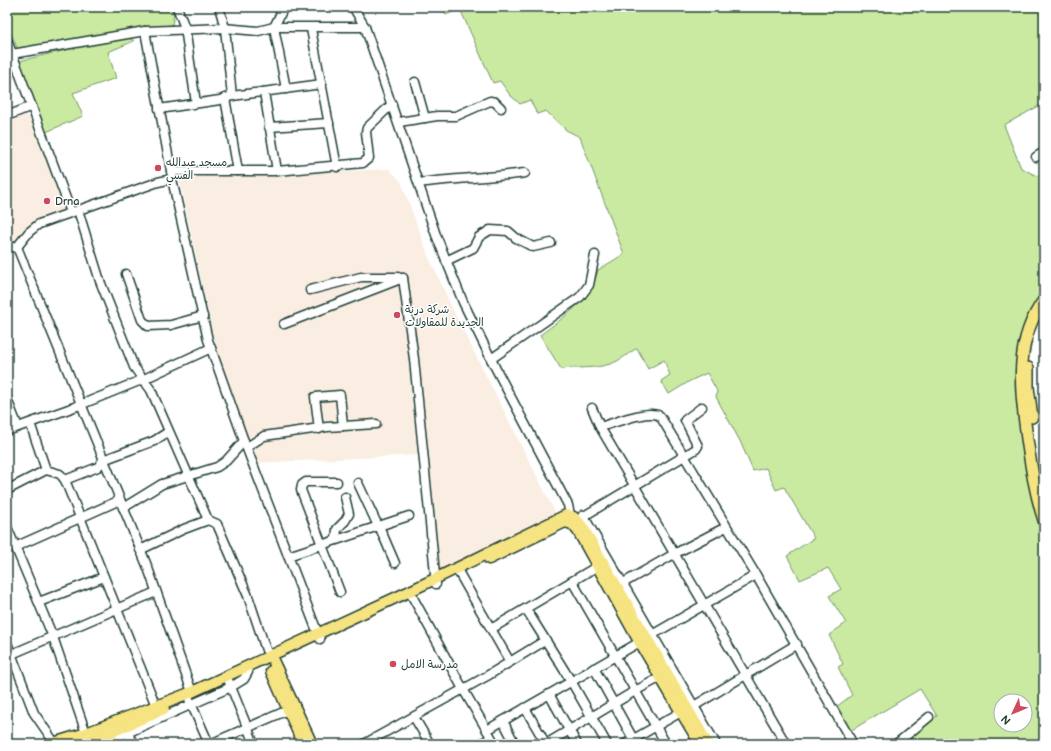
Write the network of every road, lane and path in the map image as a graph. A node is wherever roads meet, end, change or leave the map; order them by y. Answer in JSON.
{"nodes":[{"id":1,"x":177,"y":7,"type":"edge"},
{"id":2,"x":219,"y":7,"type":"edge"},
{"id":3,"x":284,"y":7,"type":"edge"},
{"id":4,"x":353,"y":7,"type":"edge"},
{"id":5,"x":274,"y":27,"type":"junction"},
{"id":6,"x":365,"y":27,"type":"junction"},
{"id":7,"x":185,"y":28,"type":"junction"},
{"id":8,"x":225,"y":28,"type":"junction"},
{"id":9,"x":311,"y":29,"type":"junction"},
{"id":10,"x":144,"y":31,"type":"junction"},
{"id":11,"x":7,"y":42,"type":"edge"},
{"id":12,"x":12,"y":54,"type":"junction"},
{"id":13,"x":415,"y":82,"type":"dead end"},
{"id":14,"x":322,"y":84,"type":"junction"},
{"id":15,"x":286,"y":89,"type":"junction"},
{"id":16,"x":264,"y":92,"type":"junction"},
{"id":17,"x":228,"y":97,"type":"junction"},
{"id":18,"x":196,"y":103,"type":"junction"},
{"id":19,"x":392,"y":104,"type":"junction"},
{"id":20,"x":32,"y":106,"type":"junction"},
{"id":21,"x":501,"y":108,"type":"dead end"},
{"id":22,"x":159,"y":109,"type":"junction"},
{"id":23,"x":7,"y":116,"type":"edge"},
{"id":24,"x":425,"y":118,"type":"junction"},
{"id":25,"x":329,"y":122,"type":"junction"},
{"id":26,"x":399,"y":122,"type":"junction"},
{"id":27,"x":269,"y":127,"type":"junction"},
{"id":28,"x":1044,"y":152,"type":"edge"},
{"id":29,"x":1036,"y":156,"type":"dead end"},
{"id":30,"x":337,"y":167,"type":"junction"},
{"id":31,"x":238,"y":171,"type":"junction"},
{"id":32,"x":277,"y":171,"type":"junction"},
{"id":33,"x":525,"y":172,"type":"dead end"},
{"id":34,"x":171,"y":175,"type":"junction"},
{"id":35,"x":419,"y":182,"type":"junction"},
{"id":36,"x":75,"y":211,"type":"junction"},
{"id":37,"x":551,"y":243,"type":"dead end"},
{"id":38,"x":7,"y":247,"type":"edge"},
{"id":39,"x":17,"y":247,"type":"junction"},
{"id":40,"x":595,"y":255,"type":"dead end"},
{"id":41,"x":446,"y":261,"type":"junction"},
{"id":42,"x":126,"y":274,"type":"dead end"},
{"id":43,"x":403,"y":278,"type":"junction"},
{"id":44,"x":310,"y":290,"type":"dead end"},
{"id":45,"x":1044,"y":300,"type":"edge"},
{"id":46,"x":1044,"y":313,"type":"edge"},
{"id":47,"x":203,"y":316,"type":"junction"},
{"id":48,"x":284,"y":324,"type":"dead end"},
{"id":49,"x":211,"y":348,"type":"junction"},
{"id":50,"x":491,"y":359,"type":"junction"},
{"id":51,"x":144,"y":379,"type":"junction"},
{"id":52,"x":7,"y":399,"type":"edge"},
{"id":53,"x":80,"y":405,"type":"junction"},
{"id":54,"x":702,"y":407,"type":"dead end"},
{"id":55,"x":592,"y":408,"type":"dead end"},
{"id":56,"x":30,"y":423,"type":"junction"},
{"id":57,"x":376,"y":424,"type":"dead end"},
{"id":58,"x":343,"y":426,"type":"junction"},
{"id":59,"x":18,"y":427,"type":"junction"},
{"id":60,"x":600,"y":427,"type":"junction"},
{"id":61,"x":319,"y":429,"type":"junction"},
{"id":62,"x":7,"y":431,"type":"edge"},
{"id":63,"x":168,"y":432,"type":"junction"},
{"id":64,"x":246,"y":444,"type":"junction"},
{"id":65,"x":685,"y":457,"type":"junction"},
{"id":66,"x":103,"y":460,"type":"junction"},
{"id":67,"x":46,"y":470,"type":"junction"},
{"id":68,"x":190,"y":476,"type":"junction"},
{"id":69,"x":65,"y":480,"type":"junction"},
{"id":70,"x":337,"y":482,"type":"dead end"},
{"id":71,"x":358,"y":483,"type":"dead end"},
{"id":72,"x":635,"y":486,"type":"junction"},
{"id":73,"x":7,"y":490,"type":"edge"},
{"id":74,"x":345,"y":497,"type":"dead end"},
{"id":75,"x":1044,"y":497,"type":"edge"},
{"id":76,"x":122,"y":504,"type":"junction"},
{"id":77,"x":409,"y":516,"type":"dead end"},
{"id":78,"x":80,"y":517,"type":"junction"},
{"id":79,"x":574,"y":519,"type":"junction"},
{"id":80,"x":208,"y":520,"type":"junction"},
{"id":81,"x":1044,"y":520,"type":"edge"},
{"id":82,"x":378,"y":526,"type":"junction"},
{"id":83,"x":7,"y":527,"type":"edge"},
{"id":84,"x":726,"y":527,"type":"junction"},
{"id":85,"x":336,"y":540,"type":"junction"},
{"id":86,"x":322,"y":544,"type":"junction"},
{"id":87,"x":15,"y":547,"type":"junction"},
{"id":88,"x":140,"y":550,"type":"junction"},
{"id":89,"x":674,"y":554,"type":"junction"},
{"id":90,"x":288,"y":556,"type":"junction"},
{"id":91,"x":395,"y":563,"type":"dead end"},
{"id":92,"x":596,"y":567,"type":"junction"},
{"id":93,"x":460,"y":573,"type":"junction"},
{"id":94,"x":756,"y":575,"type":"junction"},
{"id":95,"x":104,"y":577,"type":"junction"},
{"id":96,"x":436,"y":581,"type":"junction"},
{"id":97,"x":572,"y":581,"type":"junction"},
{"id":98,"x":620,"y":585,"type":"junction"},
{"id":99,"x":156,"y":592,"type":"junction"},
{"id":100,"x":340,"y":592,"type":"dead end"},
{"id":101,"x":410,"y":594,"type":"junction"},
{"id":102,"x":39,"y":602,"type":"junction"},
{"id":103,"x":704,"y":604,"type":"junction"},
{"id":104,"x":526,"y":608,"type":"junction"},
{"id":105,"x":118,"y":609,"type":"junction"},
{"id":106,"x":491,"y":628,"type":"junction"},
{"id":107,"x":319,"y":636,"type":"junction"},
{"id":108,"x":53,"y":637,"type":"junction"},
{"id":109,"x":647,"y":639,"type":"junction"},
{"id":110,"x":546,"y":640,"type":"junction"},
{"id":111,"x":7,"y":643,"type":"edge"},
{"id":112,"x":797,"y":644,"type":"junction"},
{"id":113,"x":12,"y":654,"type":"junction"},
{"id":114,"x":616,"y":656,"type":"junction"},
{"id":115,"x":269,"y":657,"type":"junction"},
{"id":116,"x":510,"y":662,"type":"junction"},
{"id":117,"x":594,"y":668,"type":"junction"},
{"id":118,"x":745,"y":674,"type":"junction"},
{"id":119,"x":661,"y":677,"type":"junction"},
{"id":120,"x":571,"y":681,"type":"junction"},
{"id":121,"x":230,"y":685,"type":"junction"},
{"id":122,"x":463,"y":689,"type":"junction"},
{"id":123,"x":635,"y":691,"type":"junction"},
{"id":124,"x":549,"y":694,"type":"junction"},
{"id":125,"x":191,"y":699,"type":"junction"},
{"id":126,"x":613,"y":704,"type":"junction"},
{"id":127,"x":156,"y":706,"type":"junction"},
{"id":128,"x":694,"y":706,"type":"junction"},
{"id":129,"x":525,"y":708,"type":"junction"},
{"id":130,"x":288,"y":710,"type":"junction"},
{"id":131,"x":681,"y":712,"type":"junction"},
{"id":132,"x":414,"y":717,"type":"junction"},
{"id":133,"x":592,"y":717,"type":"junction"},
{"id":134,"x":930,"y":717,"type":"dead end"},
{"id":135,"x":502,"y":722,"type":"junction"},
{"id":136,"x":655,"y":726,"type":"junction"},
{"id":137,"x":246,"y":727,"type":"junction"},
{"id":138,"x":125,"y":730,"type":"junction"},
{"id":139,"x":569,"y":730,"type":"junction"},
{"id":140,"x":491,"y":737,"type":"edge"},
{"id":141,"x":87,"y":741,"type":"edge"},
{"id":142,"x":378,"y":741,"type":"edge"},
{"id":143,"x":634,"y":742,"type":"edge"},
{"id":144,"x":52,"y":743,"type":"edge"},
{"id":145,"x":102,"y":744,"type":"edge"},
{"id":146,"x":134,"y":744,"type":"edge"},
{"id":147,"x":209,"y":744,"type":"edge"},
{"id":148,"x":254,"y":744,"type":"edge"},
{"id":149,"x":304,"y":744,"type":"edge"},
{"id":150,"x":312,"y":744,"type":"edge"},
{"id":151,"x":364,"y":744,"type":"edge"},
{"id":152,"x":430,"y":744,"type":"edge"},
{"id":153,"x":480,"y":744,"type":"edge"},
{"id":154,"x":515,"y":744,"type":"edge"},
{"id":155,"x":577,"y":744,"type":"edge"},
{"id":156,"x":607,"y":744,"type":"edge"},
{"id":157,"x":625,"y":744,"type":"edge"},
{"id":158,"x":666,"y":744,"type":"edge"},
{"id":159,"x":700,"y":744,"type":"edge"},
{"id":160,"x":708,"y":744,"type":"edge"},
{"id":161,"x":716,"y":744,"type":"edge"},
{"id":162,"x":786,"y":744,"type":"edge"},
{"id":163,"x":853,"y":744,"type":"edge"},
{"id":164,"x":896,"y":744,"type":"edge"}],
"edges":[{"from":1,"to":7,"type":"street"},
{"from":2,"to":8,"type":"street"},
{"from":3,"to":5,"type":"street"},
{"from":4,"to":6,"type":"street"},
{"from":5,"to":8,"type":"street"},
{"from":5,"to":9,"type":"street"},
{"from":5,"to":15,"type":"street"},
{"from":6,"to":9,"type":"street"},
{"from":6,"to":19,"type":"street"},
{"from":7,"to":8,"type":"street"},
{"from":7,"to":10,"type":"street"},
{"from":7,"to":18,"type":"street"},
{"from":8,"to":17,"type":"street"},
{"from":9,"to":14,"type":"street"},
{"from":10,"to":12,"type":"street"},
{"from":10,"to":22,"type":"street"},
{"from":11,"to":12,"type":"street"},
{"from":12,"to":20,"type":"street"},
{"from":13,"to":24,"type":"street"},
{"from":14,"to":15,"type":"street"},
{"from":14,"to":25,"type":"street"},
{"from":15,"to":16,"type":"street"},
{"from":16,"to":17,"type":"street"},
{"from":16,"to":27,"type":"street"},
{"from":17,"to":18,"type":"street"},
{"from":17,"to":31,"type":"street"},
{"from":18,"to":22,"type":"street"},
{"from":19,"to":26,"type":"street"},
{"from":19,"to":30,"type":"street"},
{"from":20,"to":23,"type":"street"},
{"from":20,"to":36,"type":"street"},
{"from":21,"to":24,"type":"street"},
{"from":22,"to":34,"type":"street"},
{"from":24,"to":26,"type":"street"},
{"from":25,"to":27,"type":"street"},
{"from":25,"to":30,"type":"street"},
{"from":26,"to":35,"type":"street"},
{"from":27,"to":32,"type":"street"},
{"from":28,"to":29,"type":"street"},
{"from":30,"to":32,"type":"street"},
{"from":31,"to":32,"type":"street"},
{"from":31,"to":34,"type":"street"},
{"from":33,"to":35,"type":"street"},
{"from":34,"to":36,"type":"street"},
{"from":34,"to":47,"type":"street"},
{"from":35,"to":41,"type":"street"},
{"from":36,"to":39,"type":"street"},
{"from":36,"to":51,"type":"street"},
{"from":37,"to":41,"type":"street"},
{"from":38,"to":39,"type":"street"},
{"from":39,"to":53,"type":"street"},
{"from":40,"to":50,"type":"street"},
{"from":41,"to":50,"type":"street"},
{"from":42,"to":47,"type":"street"},
{"from":43,"to":44,"type":"street"},
{"from":43,"to":48,"type":"street"},
{"from":43,"to":96,"type":"street"},
{"from":45,"to":81,"type":"highway"},
{"from":46,"to":75,"type":"highway"},
{"from":47,"to":49,"type":"street"},
{"from":49,"to":51,"type":"street"},
{"from":49,"to":64,"type":"street"},
{"from":50,"to":79,"type":"street"},
{"from":51,"to":53,"type":"street"},
{"from":51,"to":63,"type":"street"},
{"from":52,"to":59,"type":"street"},
{"from":53,"to":56,"type":"street"},
{"from":53,"to":66,"type":"street"},
{"from":54,"to":65,"type":"street"},
{"from":55,"to":60,"type":"street"},
{"from":56,"to":59,"type":"street"},
{"from":56,"to":67,"type":"street"},
{"from":57,"to":58,"type":"street"},
{"from":58,"to":61,"type":"street"},
{"from":58,"to":61,"type":"street"},
{"from":59,"to":62,"type":"street"},
{"from":60,"to":65,"type":"street"},
{"from":60,"to":72,"type":"street"},
{"from":61,"to":64,"type":"street"},
{"from":63,"to":66,"type":"street"},
{"from":63,"to":68,"type":"street"},
{"from":64,"to":68,"type":"street"},
{"from":64,"to":90,"type":"street"},
{"from":65,"to":72,"type":"street"},
{"from":65,"to":84,"type":"street"},
{"from":66,"to":69,"type":"street"},
{"from":66,"to":76,"type":"street"},
{"from":67,"to":69,"type":"street"},
{"from":67,"to":73,"type":"street"},
{"from":68,"to":76,"type":"street"},
{"from":68,"to":80,"type":"street"},
{"from":69,"to":78,"type":"street"},
{"from":70,"to":86,"type":"street"},
{"from":71,"to":82,"type":"street"},
{"from":72,"to":79,"type":"street"},
{"from":72,"to":89,"type":"street"},
{"from":74,"to":85,"type":"street"},
{"from":76,"to":78,"type":"street"},
{"from":76,"to":88,"type":"street"},
{"from":77,"to":82,"type":"street"},
{"from":78,"to":87,"type":"street"},
{"from":78,"to":95,"type":"street"},
{"from":79,"to":92,"type":"main road"},
{"from":79,"to":93,"type":"main road"},
{"from":79,"to":96,"type":"main road"},
{"from":79,"to":98,"type":"main road"},
{"from":80,"to":88,"type":"street"},
{"from":80,"to":115,"type":"street"},
{"from":82,"to":85,"type":"street"},
{"from":82,"to":91,"type":"street"},
{"from":83,"to":87,"type":"street"},
{"from":84,"to":89,"type":"street"},
{"from":84,"to":94,"type":"street"},
{"from":85,"to":86,"type":"street"},
{"from":86,"to":90,"type":"street"},
{"from":86,"to":100,"type":"street"},
{"from":87,"to":102,"type":"street"},
{"from":88,"to":99,"type":"street"},
{"from":89,"to":98,"type":"street"},
{"from":89,"to":103,"type":"street"},
{"from":90,"to":107,"type":"street"},
{"from":92,"to":97,"type":"street"},
{"from":92,"to":109,"type":"main road"},
{"from":93,"to":96,"type":"main road"},
{"from":93,"to":106,"type":"street"},
{"from":94,"to":103,"type":"street"},
{"from":94,"to":112,"type":"street"},
{"from":95,"to":102,"type":"street"},
{"from":95,"to":105,"type":"street"},
{"from":96,"to":101,"type":"main road"},
{"from":97,"to":104,"type":"street"},
{"from":97,"to":114,"type":"street"},
{"from":98,"to":109,"type":"main road"},
{"from":99,"to":105,"type":"street"},
{"from":99,"to":125,"type":"street"},
{"from":101,"to":107,"type":"main road"},
{"from":101,"to":122,"type":"street"},
{"from":102,"to":108,"type":"street"},
{"from":103,"to":109,"type":"street"},
{"from":103,"to":118,"type":"street"},
{"from":104,"to":106,"type":"street"},
{"from":104,"to":110,"type":"street"},
{"from":105,"to":108,"type":"street"},
{"from":105,"to":127,"type":"street"},
{"from":106,"to":116,"type":"street"},
{"from":107,"to":115,"type":"main road"},
{"from":108,"to":113,"type":"street"},
{"from":108,"to":141,"type":"street"},
{"from":109,"to":114,"type":"street"},
{"from":109,"to":119,"type":"main road"},
{"from":109,"to":128,"type":"street"},
{"from":109,"to":160,"type":"main road"},
{"from":110,"to":116,"type":"street"},
{"from":110,"to":120,"type":"street"},
{"from":111,"to":113,"type":"street"},
{"from":112,"to":118,"type":"street"},
{"from":112,"to":163,"type":"street"},
{"from":113,"to":144,"type":"street"},
{"from":114,"to":117,"type":"street"},
{"from":114,"to":123,"type":"street"},
{"from":115,"to":121,"type":"main road"},
{"from":115,"to":125,"type":"main road"},
{"from":115,"to":130,"type":"main road"},
{"from":115,"to":150,"type":"main road"},
{"from":116,"to":122,"type":"street"},
{"from":117,"to":120,"type":"street"},
{"from":117,"to":126,"type":"street"},
{"from":118,"to":128,"type":"street"},
{"from":118,"to":162,"type":"street"},
{"from":119,"to":123,"type":"street"},
{"from":119,"to":131,"type":"main road"},
{"from":120,"to":124,"type":"street"},
{"from":120,"to":133,"type":"street"},
{"from":121,"to":125,"type":"main road"},
{"from":121,"to":137,"type":"street"},
{"from":122,"to":132,"type":"street"},
{"from":122,"to":140,"type":"street"},
{"from":123,"to":126,"type":"street"},
{"from":123,"to":136,"type":"street"},
{"from":124,"to":129,"type":"street"},
{"from":124,"to":139,"type":"street"},
{"from":125,"to":127,"type":"main road"},
{"from":125,"to":138,"type":"main road"},
{"from":125,"to":147,"type":"street"},
{"from":126,"to":133,"type":"street"},
{"from":126,"to":143,"type":"street"},
{"from":127,"to":141,"type":"main road"},
{"from":128,"to":161,"type":"street"},
{"from":129,"to":135,"type":"street"},
{"from":129,"to":139,"type":"street"},
{"from":130,"to":137,"type":"street"},
{"from":130,"to":149,"type":"main road"},
{"from":131,"to":136,"type":"street"},
{"from":131,"to":159,"type":"main road"},
{"from":132,"to":142,"type":"street"},
{"from":132,"to":152,"type":"street"},
{"from":133,"to":139,"type":"street"},
{"from":133,"to":156,"type":"street"},
{"from":134,"to":164,"type":"street"},
{"from":135,"to":140,"type":"street"},
{"from":135,"to":154,"type":"street"},
{"from":136,"to":143,"type":"street"},
{"from":136,"to":158,"type":"street"},
{"from":137,"to":147,"type":"street"},
{"from":137,"to":148,"type":"street"},
{"from":138,"to":141,"type":"main road"},
{"from":138,"to":145,"type":"street"},
{"from":138,"to":146,"type":"street"},
{"from":139,"to":155,"type":"street"},
{"from":140,"to":153,"type":"street"},
{"from":141,"to":144,"type":"main road"},
{"from":142,"to":151,"type":"street"},
{"from":143,"to":157,"type":"street"}]}
